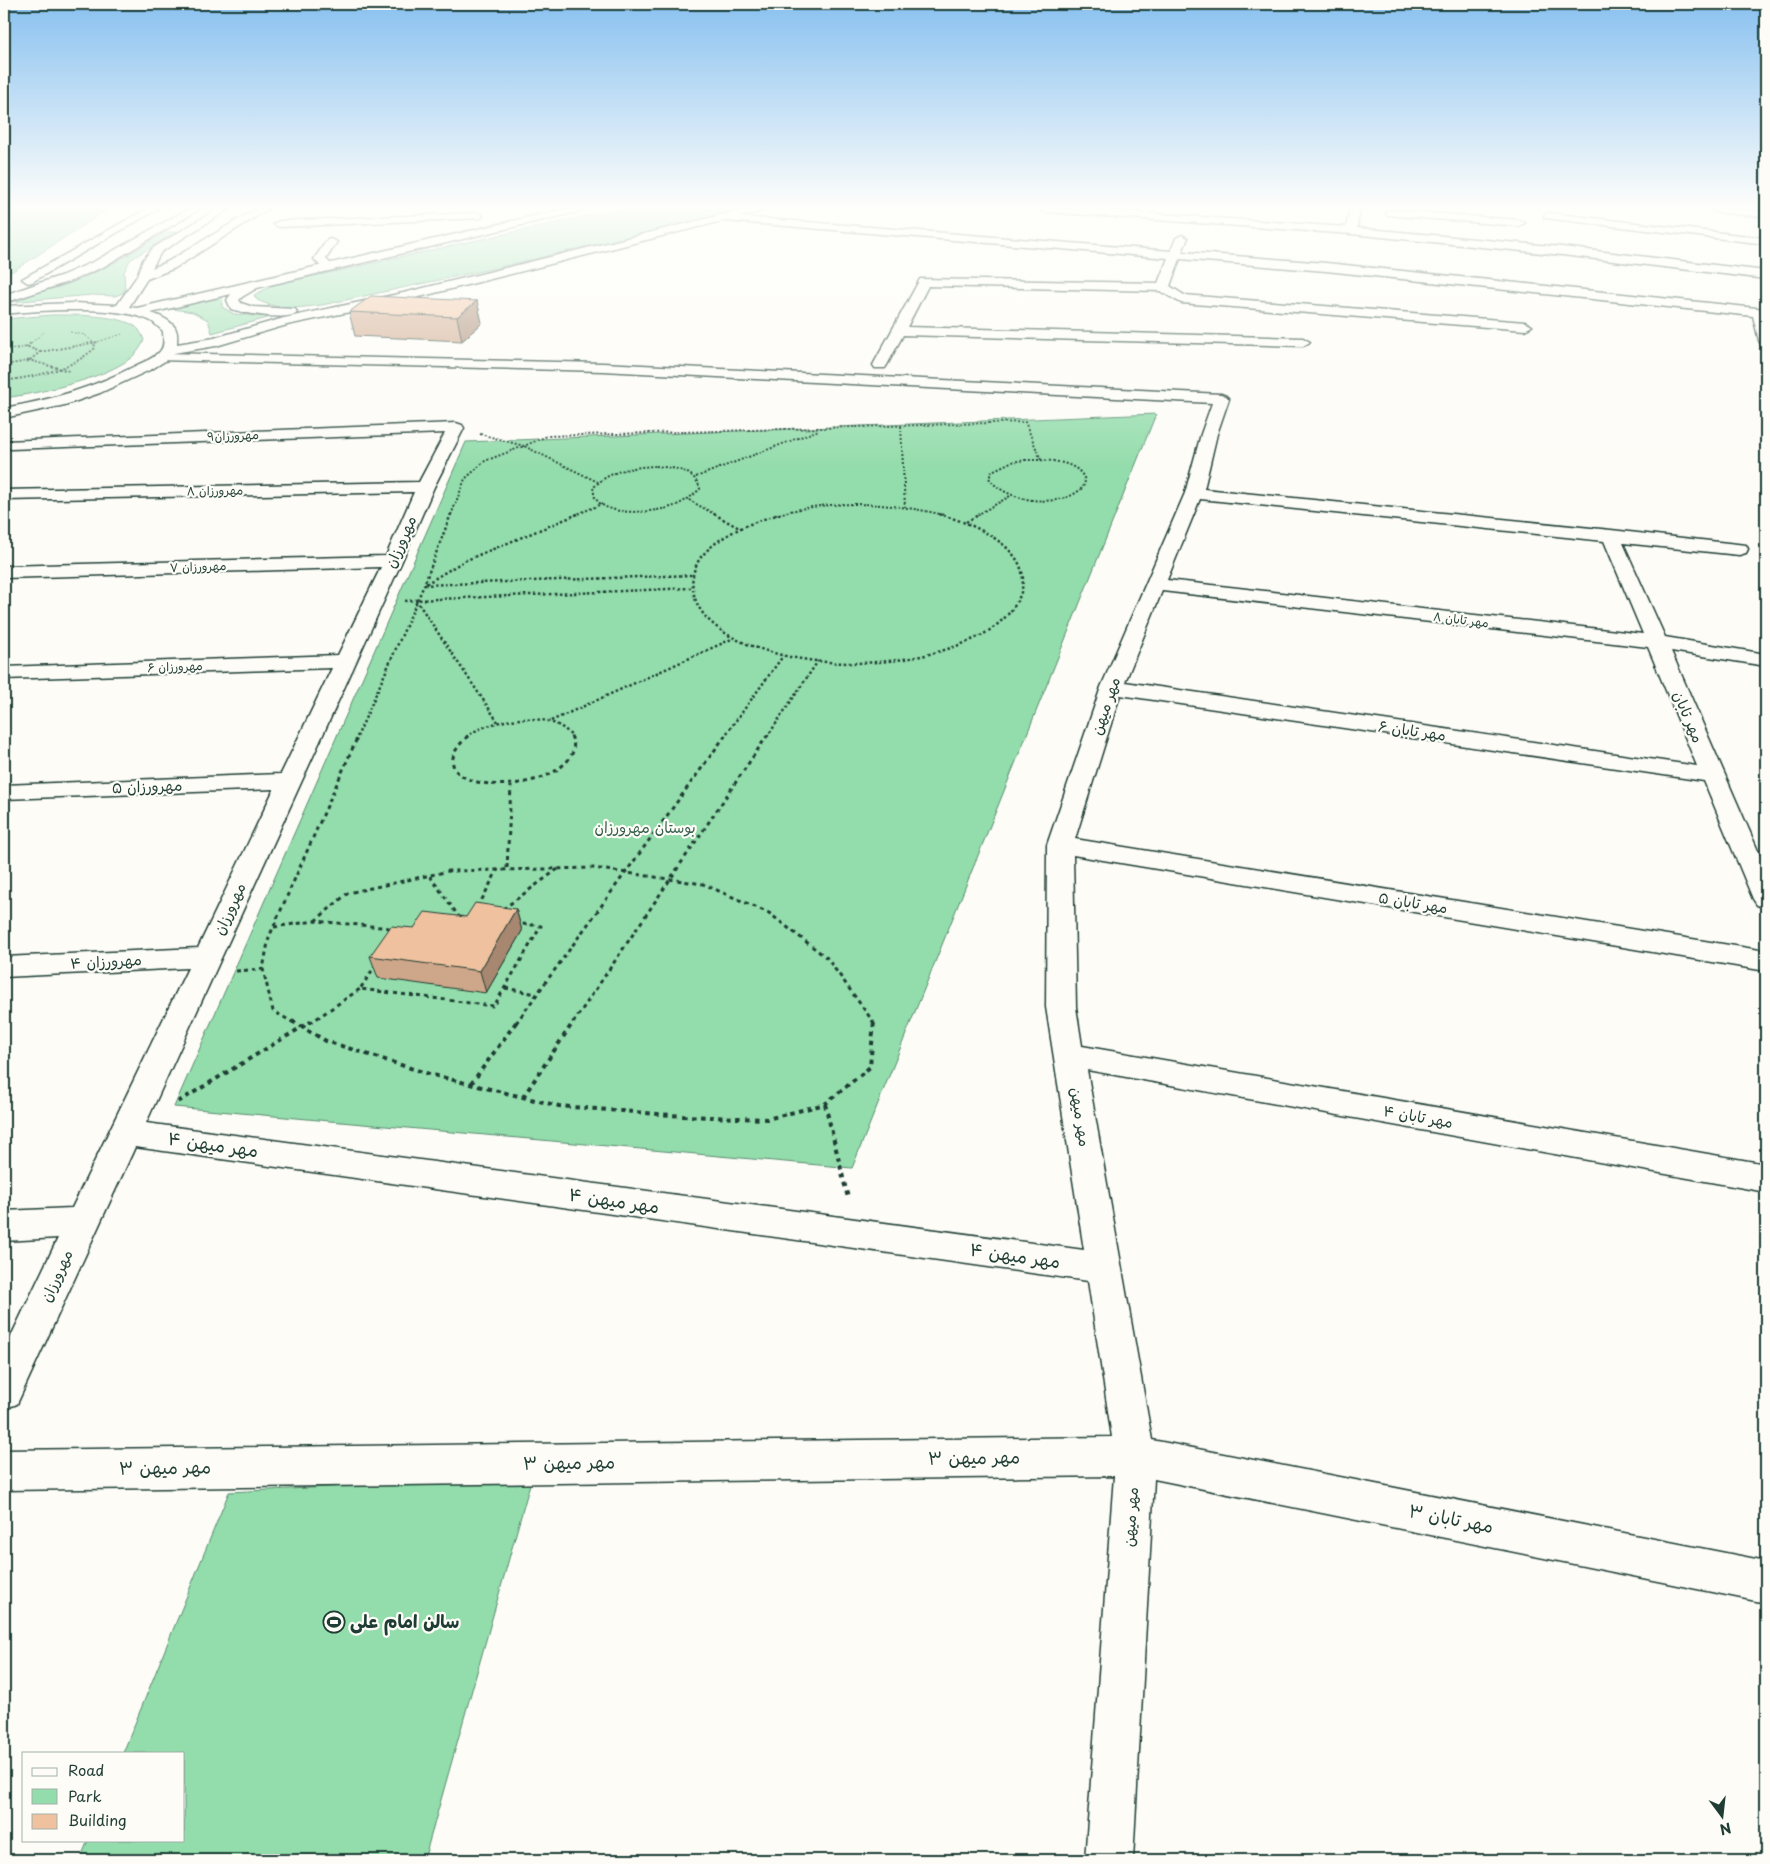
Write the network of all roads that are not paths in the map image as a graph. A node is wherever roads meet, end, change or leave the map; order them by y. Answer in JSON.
{"nodes":[{"id":1,"x":130,"y":296,"type":"edge"},
{"id":2,"x":206,"y":296,"type":"edge"},
{"id":3,"x":236,"y":296,"type":"edge"},
{"id":4,"x":385,"y":296,"type":"edge"},
{"id":5,"x":406,"y":296,"type":"edge"},
{"id":6,"x":917,"y":296,"type":"edge"},
{"id":7,"x":1176,"y":296,"type":"edge"},
{"id":8,"x":1632,"y":296,"type":"edge"},
{"id":9,"x":121,"y":309,"type":"junction"},
{"id":10,"x":4,"y":310,"type":"edge"},
{"id":11,"x":138,"y":312,"type":"junction"},
{"id":12,"x":1763,"y":313,"type":"edge"},
{"id":13,"x":1525,"y":326,"type":"dead end"},
{"id":14,"x":898,"y":331,"type":"junction"},
{"id":15,"x":1766,"y":341,"type":"edge"},
{"id":16,"x":1303,"y":342,"type":"dead end"},
{"id":17,"x":166,"y":353,"type":"junction"},
{"id":18,"x":880,"y":364,"type":"dead end"},
{"id":19,"x":4,"y":415,"type":"edge"},
{"id":20,"x":456,"y":428,"type":"joint"},
{"id":21,"x":11,"y":444,"type":"dead end"},
{"id":22,"x":426,"y":487,"type":"junction"},
{"id":23,"x":1194,"y":493,"type":"junction"},
{"id":24,"x":4,"y":495,"type":"edge"},
{"id":25,"x":1610,"y":535,"type":"junction"},
{"id":26,"x":1738,"y":549,"type":"dead end"},
{"id":27,"x":393,"y":561,"type":"junction"},
{"id":28,"x":4,"y":572,"type":"edge"},
{"id":29,"x":1155,"y":584,"type":"junction"},
{"id":30,"x":1655,"y":642,"type":"junction"},
{"id":31,"x":1766,"y":660,"type":"edge"},
{"id":32,"x":346,"y":661,"type":"junction"},
{"id":33,"x":4,"y":673,"type":"edge"},
{"id":34,"x":1112,"y":687,"type":"junction"},
{"id":35,"x":1712,"y":775,"type":"junction"},
{"id":36,"x":290,"y":781,"type":"junction"},
{"id":37,"x":4,"y":792,"type":"edge"},
{"id":38,"x":1060,"y":845,"type":"junction"},
{"id":39,"x":1766,"y":899,"type":"edge"},
{"id":40,"x":207,"y":957,"type":"junction"},
{"id":41,"x":1766,"y":961,"type":"edge"},
{"id":42,"x":4,"y":967,"type":"edge"},
{"id":43,"x":1069,"y":1055,"type":"junction"},
{"id":44,"x":124,"y":1133,"type":"junction"},
{"id":45,"x":1766,"y":1178,"type":"edge"},
{"id":46,"x":82,"y":1222,"type":"junction"},
{"id":47,"x":4,"y":1226,"type":"edge"},
{"id":48,"x":1104,"y":1268,"type":"junction"},
{"id":49,"x":4,"y":1391,"type":"edge"},
{"id":50,"x":1135,"y":1456,"type":"junction"},
{"id":51,"x":4,"y":1470,"type":"edge"},
{"id":52,"x":1766,"y":1582,"type":"edge"},
{"id":53,"x":1109,"y":1860,"type":"edge"}],
"edges":[{"from":1,"to":9,"type":"street"},
{"from":2,"to":11,"type":"street"},
{"from":3,"to":4,"type":"street"},
{"from":5,"to":17,"type":"street"},
{"from":6,"to":14,"type":"street"},
{"from":7,"to":13,"type":"street"},
{"from":8,"to":12,"type":"street"},
{"from":9,"to":10,"type":"street"},
{"from":9,"to":11,"type":"street"},
{"from":11,"to":17,"type":"street"},
{"from":12,"to":15,"type":"street"},
{"from":14,"to":16,"type":"street"},
{"from":14,"to":18,"type":"street"},
{"from":17,"to":19,"type":"street"},
{"from":17,"to":23,"type":"street","name":"مهر میهن"},
{"from":20,"to":21,"type":"street","name":"مهرورزان۹"},
{"from":20,"to":22,"type":"street","name":"مهرورزان"},
{"from":22,"to":24,"type":"street","name":"مهرورزان ۸"},
{"from":22,"to":27,"type":"street","name":"مهرورزان"},
{"from":23,"to":25,"type":"street"},
{"from":23,"to":29,"type":"street","name":"مهر میهن"},
{"from":25,"to":26,"type":"street"},
{"from":25,"to":30,"type":"street","name":"مهر تابان"},
{"from":27,"to":28,"type":"street","name":"مهرورزان ۷"},
{"from":27,"to":32,"type":"street","name":"مهرورزان"},
{"from":29,"to":30,"type":"street","name":"مهر تابان ۸"},
{"from":29,"to":34,"type":"street","name":"مهر میهن"},
{"from":30,"to":31,"type":"street","name":"مهر تابان ۸"},
{"from":30,"to":35,"type":"street","name":"مهر تابان"},
{"from":32,"to":33,"type":"street","name":"مهرورزان ۶"},
{"from":32,"to":36,"type":"street","name":"مهرورزان"},
{"from":34,"to":35,"type":"street","name":"مهر تابان ۶"},
{"from":34,"to":38,"type":"street","name":"مهر میهن"},
{"from":35,"to":39,"type":"street","name":"مهر تابان"},
{"from":36,"to":37,"type":"street","name":"مهرورزان ۵"},
{"from":36,"to":40,"type":"street","name":"مهرورزان"},
{"from":38,"to":41,"type":"street","name":"مهر تابان ۵"},
{"from":38,"to":43,"type":"street","name":"مهر میهن"},
{"from":40,"to":42,"type":"street","name":"مهرورزان ۴"},
{"from":40,"to":44,"type":"street","name":"مهرورزان"},
{"from":43,"to":45,"type":"street","name":"مهر تابان ۴"},
{"from":43,"to":48,"type":"street","name":"مهر میهن"},
{"from":44,"to":46,"type":"street","name":"مهرورزان"},
{"from":44,"to":48,"type":"street","name":"مهر میهن ۴"},
{"from":46,"to":47,"type":"street"},
{"from":46,"to":49,"type":"street","name":"مهرورزان"},
{"from":48,"to":50,"type":"street","name":"مهر میهن"},
{"from":50,"to":51,"type":"street","name":"مهر میهن ۳"},
{"from":50,"to":52,"type":"street","name":"مهر تابان ۳"},
{"from":50,"to":53,"type":"street","name":"مهر میهن"}]}
